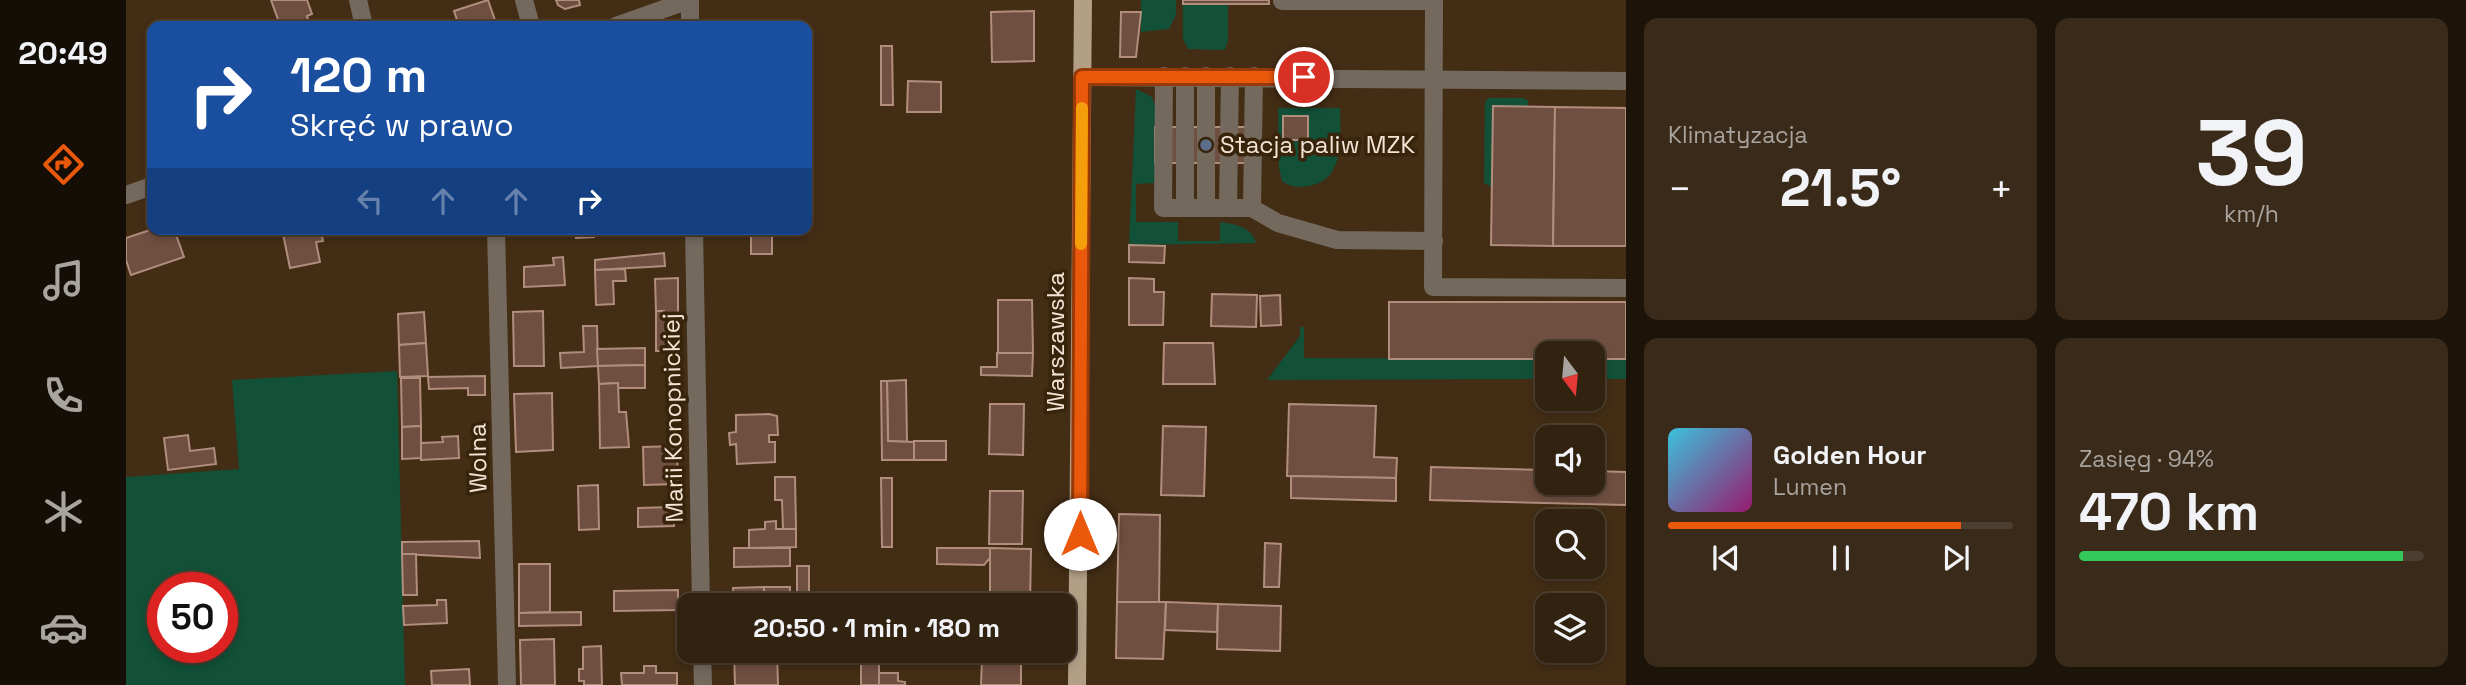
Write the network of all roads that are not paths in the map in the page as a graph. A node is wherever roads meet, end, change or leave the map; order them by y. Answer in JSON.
{"nodes":[{"id":1,"x":358,"y":0,"type":"edge"},
{"id":2,"x":524,"y":0,"type":"edge"},
{"id":3,"x":690,"y":0,"type":"edge"},
{"id":4,"x":1083,"y":0,"type":"edge"},
{"id":5,"x":1282,"y":1,"type":"edge"},
{"id":6,"x":1434,"y":1,"type":"edge"},
{"id":7,"x":363,"y":21,"type":"edge"},
{"id":8,"x":530,"y":21,"type":"edge"},
{"id":9,"x":630,"y":21,"type":"edge"},
{"id":10,"x":690,"y":21,"type":"edge"},
{"id":11,"x":1164,"y":76,"type":"junction"},
{"id":12,"x":1185,"y":76,"type":"junction"},
{"id":13,"x":1206,"y":76,"type":"junction"},
{"id":14,"x":1230,"y":76,"type":"junction"},
{"id":15,"x":1254,"y":76,"type":"junction"},
{"id":16,"x":1082,"y":77,"type":"junction"},
{"id":17,"x":1434,"y":80,"type":"junction"},
{"id":18,"x":1626,"y":81,"type":"edge"},
{"id":19,"x":147,"y":188,"type":"edge"},
{"id":20,"x":126,"y":195,"type":"edge"},
{"id":21,"x":1185,"y":208,"type":"junction"},
{"id":22,"x":1206,"y":208,"type":"junction"},
{"id":23,"x":1228,"y":208,"type":"junction"},
{"id":24,"x":1252,"y":208,"type":"junction"},
{"id":25,"x":496,"y":235,"type":"edge"},
{"id":26,"x":694,"y":235,"type":"edge"},
{"id":27,"x":1434,"y":241,"type":"junction"},
{"id":28,"x":1626,"y":288,"type":"edge"},
{"id":29,"x":701,"y":593,"type":"edge"},
{"id":30,"x":702,"y":663,"type":"edge"},
{"id":31,"x":507,"y":685,"type":"edge"},
{"id":32,"x":703,"y":685,"type":"edge"},
{"id":33,"x":1077,"y":685,"type":"edge"}],
"edges":[{"from":1,"to":7,"type":"street"},
{"from":2,"to":8,"type":"street"},
{"from":3,"to":9,"type":"street"},
{"from":3,"to":10,"type":"street"},
{"from":4,"to":16,"type":"main road","name":"Warszawska"},
{"from":5,"to":6,"type":"street"},
{"from":6,"to":17,"type":"street"},
{"from":11,"to":12,"type":"street"},
{"from":11,"to":16,"type":"street"},
{"from":11,"to":21,"type":"street"},
{"from":12,"to":13,"type":"street"},
{"from":12,"to":21,"type":"street"},
{"from":13,"to":14,"type":"street"},
{"from":13,"to":22,"type":"street"},
{"from":14,"to":15,"type":"street"},
{"from":14,"to":23,"type":"street"},
{"from":15,"to":17,"type":"street"},
{"from":15,"to":24,"type":"street"},
{"from":16,"to":33,"type":"main road","name":"Warszawska"},
{"from":17,"to":18,"type":"street"},
{"from":17,"to":27,"type":"street"},
{"from":19,"to":20,"type":"street"},
{"from":21,"to":22,"type":"street"},
{"from":22,"to":23,"type":"street"},
{"from":23,"to":24,"type":"street"},
{"from":24,"to":27,"type":"street"},
{"from":25,"to":31,"type":"street","name":"Wolna"},
{"from":26,"to":29,"type":"street","name":"Marii Konopnickiej"},
{"from":27,"to":28,"type":"street"},
{"from":30,"to":32,"type":"street"}]}
